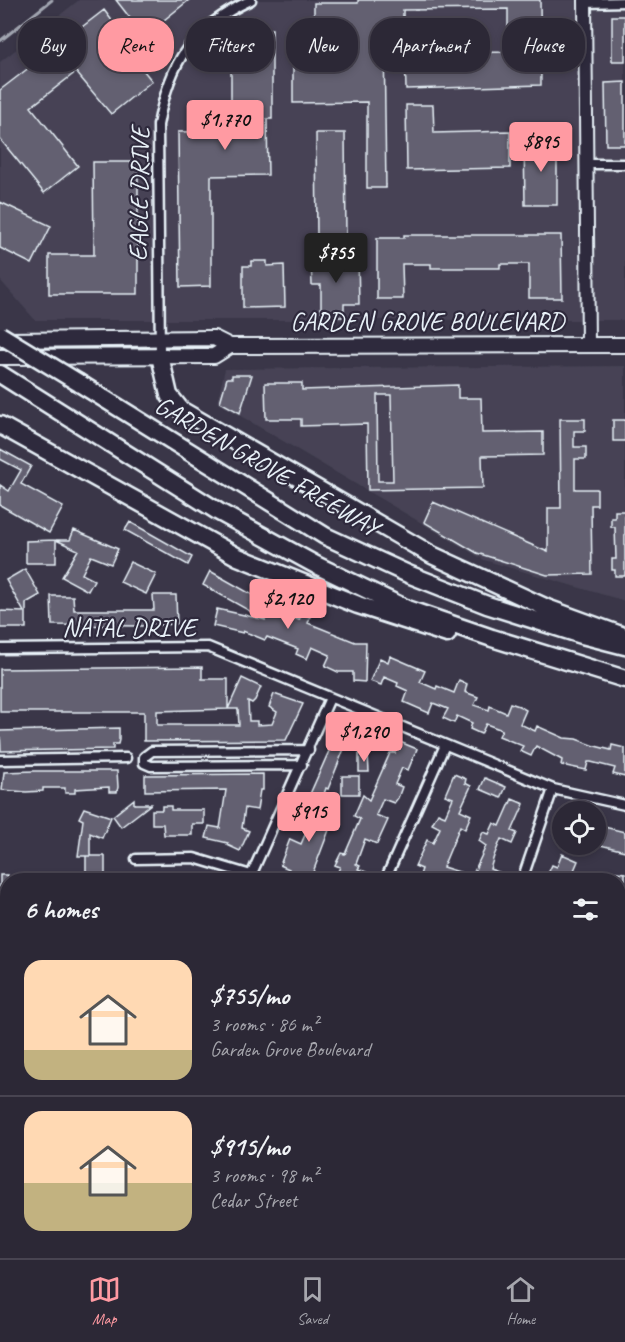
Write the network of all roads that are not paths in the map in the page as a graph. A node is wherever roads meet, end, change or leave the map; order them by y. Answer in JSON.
{"nodes":[{"id":1,"x":251,"y":0,"type":"edge"},
{"id":2,"x":585,"y":1,"type":"edge"},
{"id":3,"x":625,"y":2,"type":"edge"},
{"id":4,"x":586,"y":164,"type":"junction"},
{"id":5,"x":625,"y":164,"type":"edge"},
{"id":6,"x":0,"y":338,"type":"edge"},
{"id":7,"x":159,"y":339,"type":"junction"},
{"id":8,"x":588,"y":345,"type":"junction"},
{"id":9,"x":625,"y":345,"type":"edge"},
{"id":10,"x":230,"y":346,"type":"junction"},
{"id":11,"x":160,"y":356,"type":"junction"},
{"id":12,"x":0,"y":357,"type":"edge"},
{"id":13,"x":0,"y":374,"type":"edge"},
{"id":14,"x":0,"y":425,"type":"edge"},
{"id":15,"x":625,"y":636,"type":"edge"},
{"id":16,"x":625,"y":645,"type":"edge"},
{"id":17,"x":0,"y":649,"type":"edge"},
{"id":18,"x":625,"y":680,"type":"edge"},
{"id":19,"x":330,"y":698,"type":"junction"},
{"id":20,"x":445,"y":745,"type":"junction"},
{"id":21,"x":309,"y":750,"type":"junction"},
{"id":22,"x":126,"y":758,"type":"dead end"},
{"id":23,"x":0,"y":760,"type":"edge"},
{"id":24,"x":302,"y":765,"type":"junction"},
{"id":25,"x":553,"y":789,"type":"junction"},
{"id":26,"x":625,"y":805,"type":"edge"},
{"id":27,"x":136,"y":858,"type":"dead end"},
{"id":28,"x":236,"y":873,"type":"edge"},
{"id":29,"x":252,"y":873,"type":"edge"},
{"id":30,"x":388,"y":873,"type":"edge"},
{"id":31,"x":524,"y":873,"type":"edge"}],
"edges":[{"from":1,"to":7,"type":"street","name":"EAGLE DRIVE"},
{"from":2,"to":3,"type":"street"},
{"from":2,"to":4,"type":"street"},
{"from":4,"to":5,"type":"street"},
{"from":4,"to":8,"type":"street"},
{"from":6,"to":7,"type":"main road","name":"GARDEN GROVE BOULEVARD"},
{"from":6,"to":16,"type":"highway","name":"GARDEN GROVE FREEWAY","bridge":true},
{"from":7,"to":10,"type":"main road","name":"GARDEN GROVE BOULEVARD"},
{"from":7,"to":11,"type":"street","name":"EAGLE DRIVE"},
{"from":8,"to":9,"type":"main road","name":"GARDEN GROVE BOULEVARD"},
{"from":8,"to":10,"type":"main road","name":"GARDEN GROVE BOULEVARD"},
{"from":10,"to":11,"type":"main road","name":"GARDEN GROVE BOULEVARD"},
{"from":11,"to":12,"type":"main road","name":"GARDEN GROVE BOULEVARD"},
{"from":11,"to":15,"type":"highway"},
{"from":13,"to":18,"type":"highway"},
{"from":14,"to":18,"type":"highway"},
{"from":17,"to":19,"type":"street","name":"NATAL DRIVE"},
{"from":19,"to":20,"type":"street","name":"NATAL DRIVE"},
{"from":19,"to":21,"type":"street"},
{"from":20,"to":25,"type":"street","name":"NATAL DRIVE"},
{"from":20,"to":30,"type":"street"},
{"from":21,"to":24,"type":"street"},
{"from":21,"to":24,"type":"street"},
{"from":22,"to":23,"type":"street"},
{"from":24,"to":29,"type":"street"},
{"from":25,"to":26,"type":"street","name":"NATAL DRIVE"},
{"from":25,"to":31,"type":"street"},
{"from":27,"to":28,"type":"street"}]}
